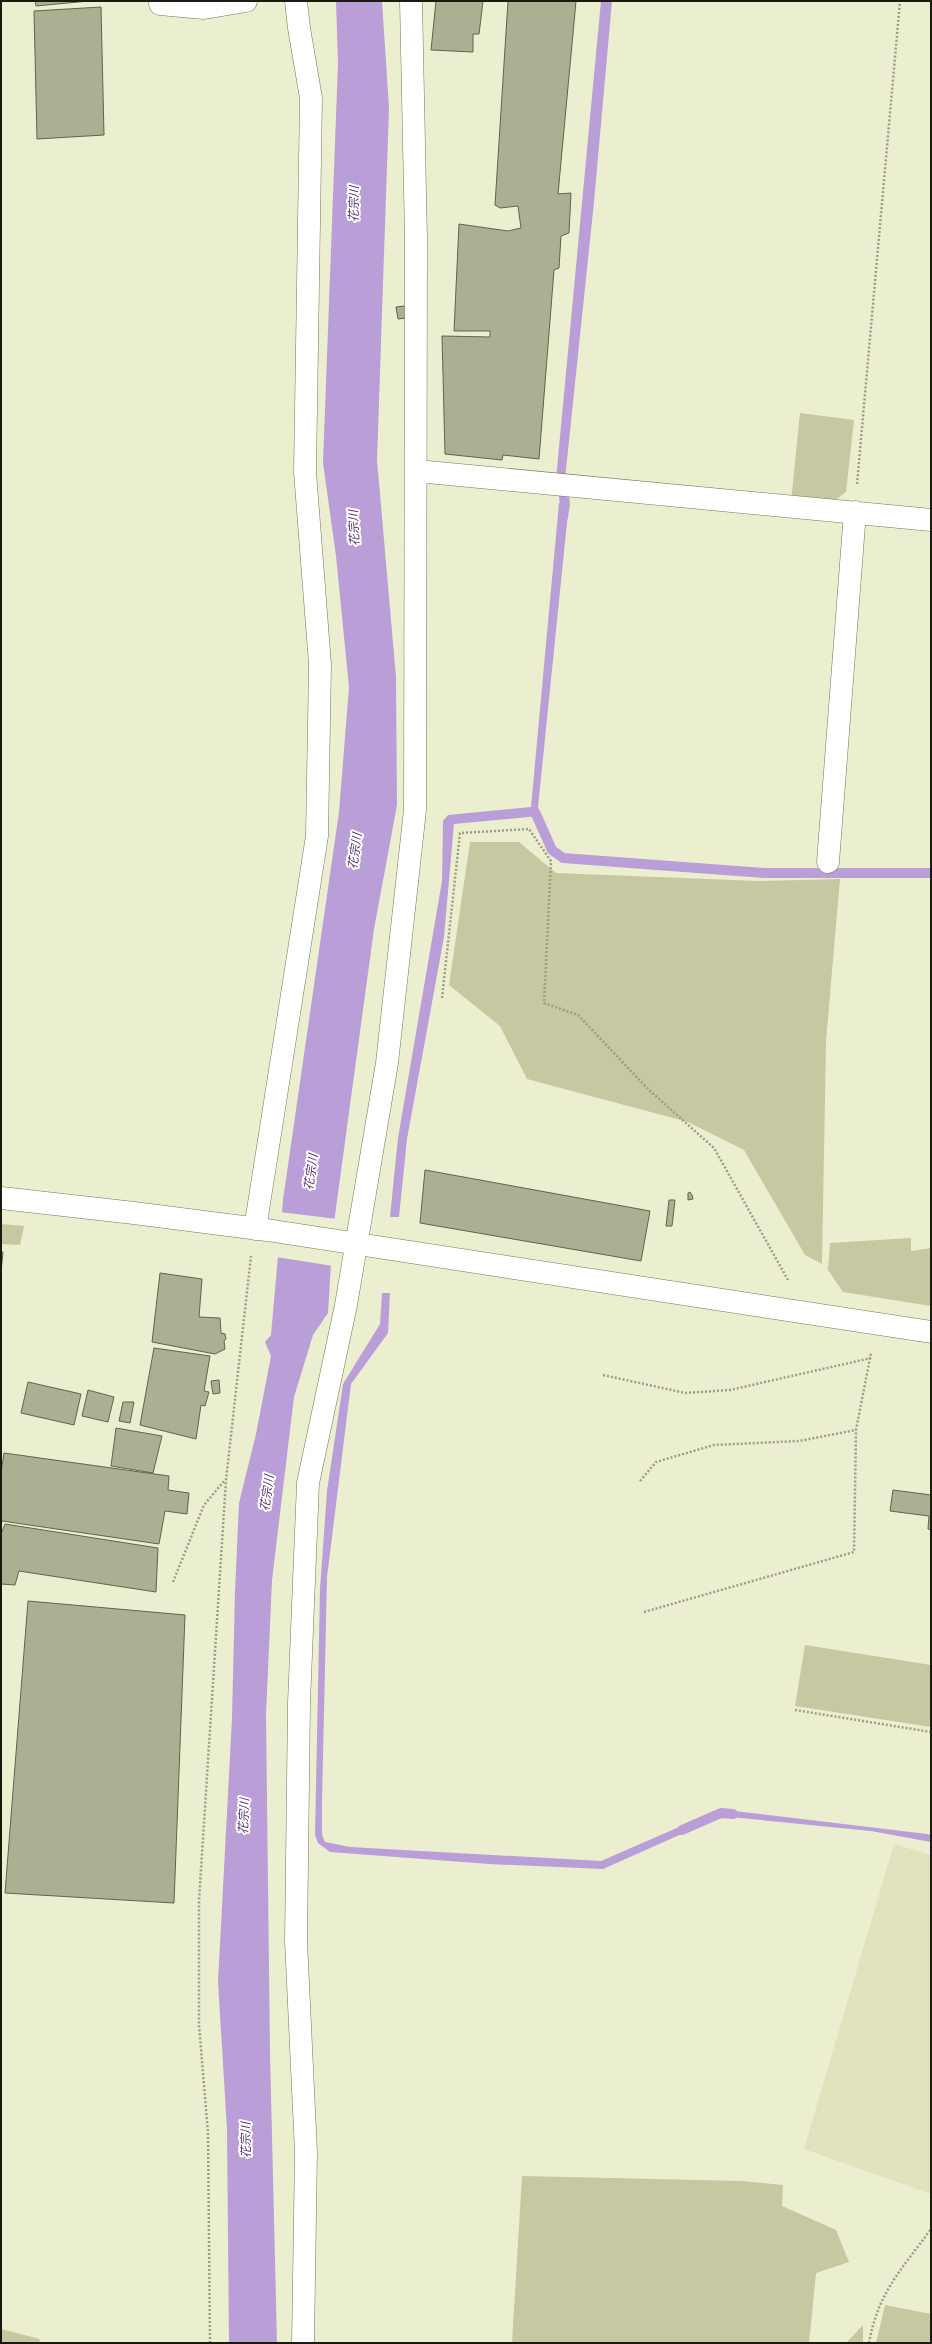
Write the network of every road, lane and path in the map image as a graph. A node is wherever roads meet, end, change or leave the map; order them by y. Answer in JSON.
{"nodes":[{"id":1,"x":246,"y":1,"type":"edge"},
{"id":2,"x":296,"y":1,"type":"edge"},
{"id":3,"x":411,"y":1,"type":"edge"},
{"id":4,"x":900,"y":1,"type":"edge"},
{"id":5,"x":160,"y":4,"type":"dead end"},
{"id":6,"x":416,"y":471,"type":"junction"},
{"id":7,"x":855,"y":512,"type":"junction"},
{"id":8,"x":931,"y":520,"type":"edge"},
{"id":9,"x":828,"y":862,"type":"dead end"},
{"id":10,"x":442,"y":998,"type":"dead end"},
{"id":11,"x":1,"y":1198,"type":"edge"},
{"id":12,"x":261,"y":1230,"type":"junction"},
{"id":13,"x":351,"y":1245,"type":"junction"},
{"id":14,"x":791,"y":1285,"type":"dead end"},
{"id":15,"x":872,"y":1325,"type":"junction"},
{"id":16,"x":931,"y":1332,"type":"edge"},
{"id":17,"x":871,"y":1358,"type":"junction"},
{"id":18,"x":603,"y":1375,"type":"dead end"},
{"id":19,"x":856,"y":1430,"type":"junction"},
{"id":20,"x":226,"y":1480,"type":"junction"},
{"id":21,"x":640,"y":1481,"type":"dead end"},
{"id":22,"x":173,"y":1582,"type":"dead end"},
{"id":23,"x":644,"y":1612,"type":"dead end"},
{"id":24,"x":795,"y":1710,"type":"dead end"},
{"id":25,"x":931,"y":1732,"type":"edge"},
{"id":26,"x":931,"y":2229,"type":"edge"},
{"id":27,"x":210,"y":2343,"type":"edge"},
{"id":28,"x":303,"y":2343,"type":"edge"},
{"id":29,"x":869,"y":2343,"type":"edge"}],
"edges":[{"from":1,"to":5,"type":"street"},
{"from":2,"to":12,"type":"street"},
{"from":3,"to":6,"type":"street"},
{"from":4,"to":7,"type":"path"},
{"from":6,"to":7,"type":"street"},
{"from":6,"to":13,"type":"street"},
{"from":7,"to":8,"type":"street"},
{"from":7,"to":9,"type":"street"},
{"from":10,"to":14,"type":"path"},
{"from":11,"to":12,"type":"street"},
{"from":12,"to":13,"type":"street"},
{"from":12,"to":20,"type":"path"},
{"from":13,"to":15,"type":"street"},
{"from":13,"to":28,"type":"street"},
{"from":15,"to":16,"type":"street"},
{"from":15,"to":17,"type":"path"},
{"from":17,"to":18,"type":"path"},
{"from":17,"to":19,"type":"path"},
{"from":19,"to":21,"type":"path"},
{"from":19,"to":23,"type":"path"},
{"from":20,"to":22,"type":"path"},
{"from":20,"to":27,"type":"path"},
{"from":24,"to":25,"type":"path"},
{"from":26,"to":29,"type":"path"}]}
